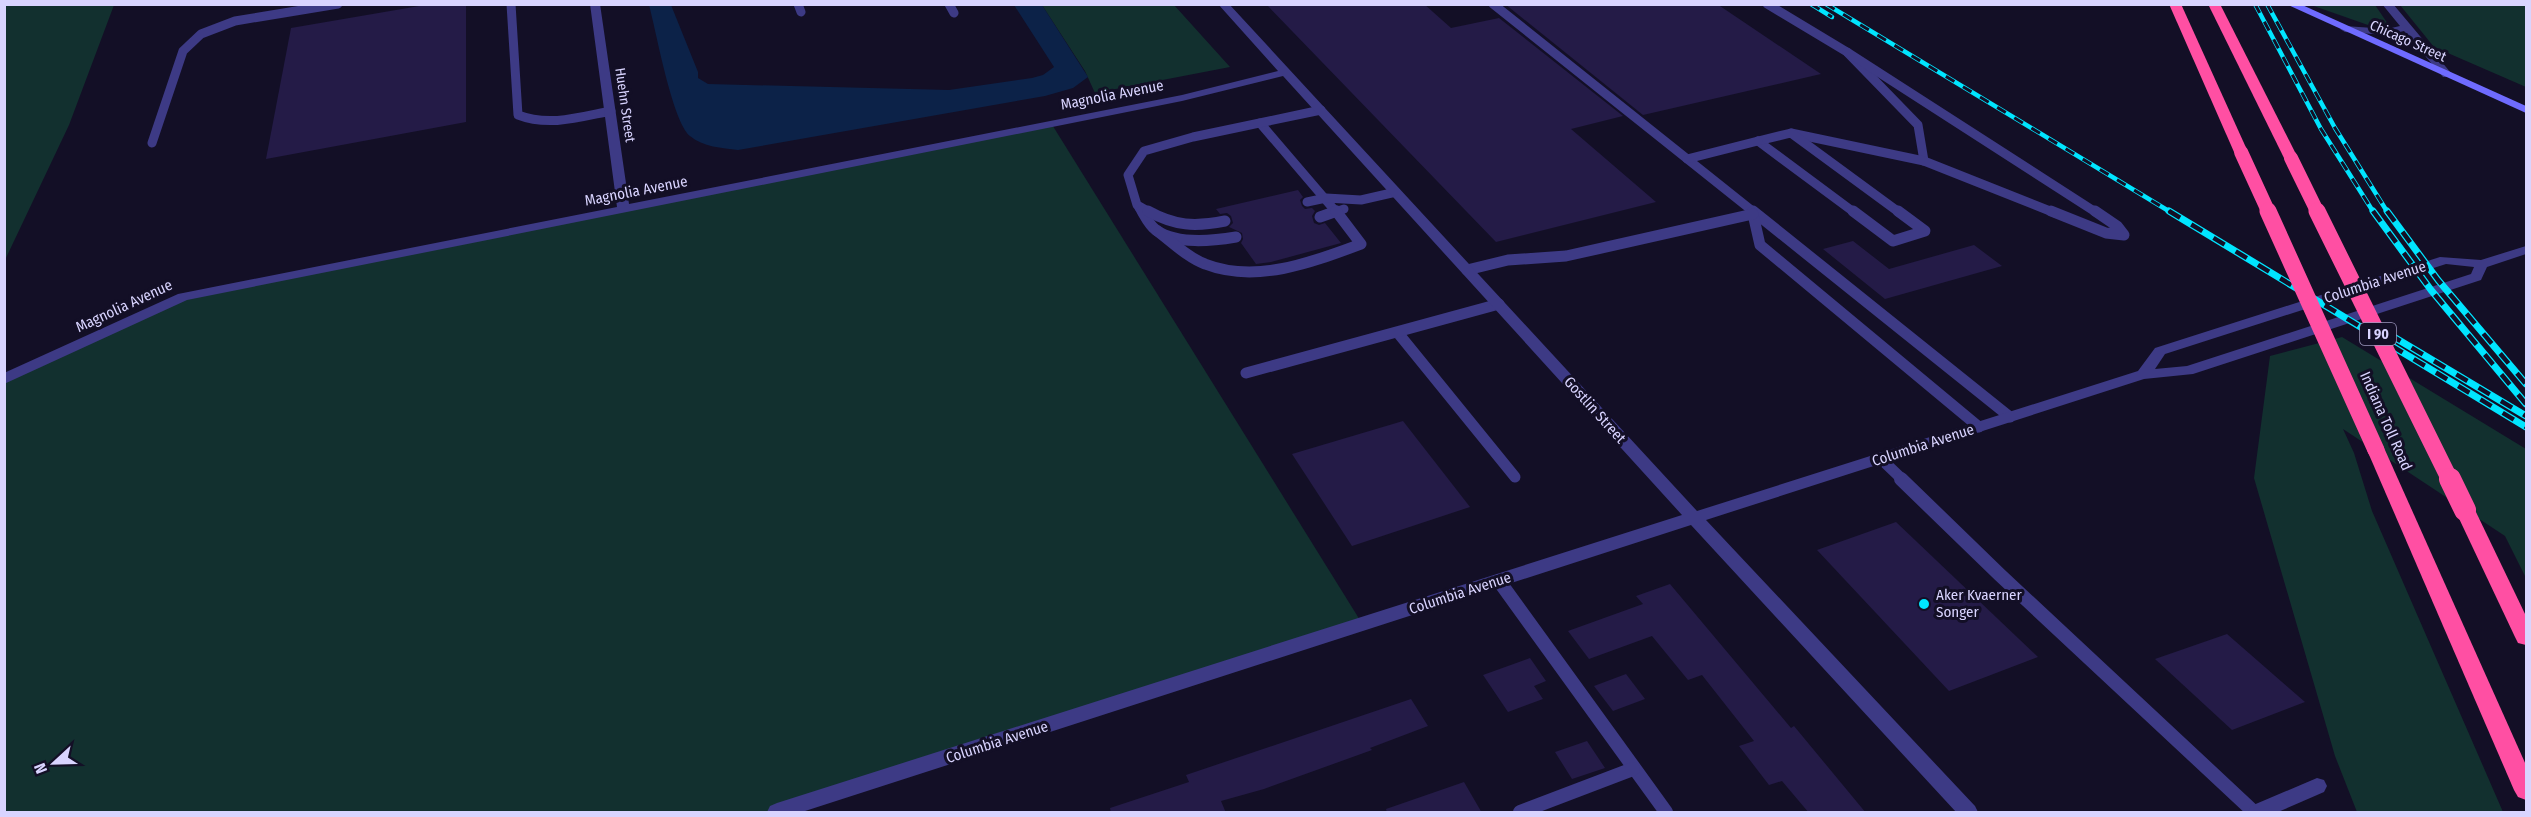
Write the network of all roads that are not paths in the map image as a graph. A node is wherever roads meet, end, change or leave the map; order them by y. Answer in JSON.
{"nodes":[{"id":1,"x":338,"y":4,"type":"edge"},
{"id":2,"x":511,"y":4,"type":"edge"},
{"id":3,"x":595,"y":4,"type":"edge"},
{"id":4,"x":949,"y":4,"type":"edge"},
{"id":5,"x":1223,"y":4,"type":"edge"},
{"id":6,"x":1493,"y":4,"type":"edge"},
{"id":7,"x":1767,"y":4,"type":"edge"},
{"id":8,"x":2175,"y":4,"type":"edge"},
{"id":9,"x":2214,"y":4,"type":"edge"},
{"id":10,"x":2291,"y":4,"type":"edge"},
{"id":11,"x":2387,"y":4,"type":"edge"},
{"id":12,"x":954,"y":13,"type":"dead end"},
{"id":13,"x":2406,"y":27,"type":"junction"},
{"id":14,"x":2345,"y":29,"type":"junction"},
{"id":15,"x":1847,"y":52,"type":"junction"},
{"id":16,"x":1287,"y":72,"type":"junction"},
{"id":17,"x":2447,"y":75,"type":"junction"},
{"id":18,"x":1321,"y":110,"type":"junction"},
{"id":19,"x":2526,"y":110,"type":"edge"},
{"id":20,"x":611,"y":111,"type":"junction"},
{"id":21,"x":1260,"y":123,"type":"junction"},
{"id":22,"x":1791,"y":134,"type":"junction"},
{"id":23,"x":1758,"y":141,"type":"junction"},
{"id":24,"x":152,"y":144,"type":"dead end"},
{"id":25,"x":1687,"y":159,"type":"junction"},
{"id":26,"x":1924,"y":161,"type":"junction"},
{"id":27,"x":1396,"y":192,"type":"junction"},
{"id":28,"x":1326,"y":198,"type":"junction"},
{"id":29,"x":1361,"y":200,"type":"junction"},
{"id":30,"x":1307,"y":202,"type":"dead end"},
{"id":31,"x":1137,"y":205,"type":"junction"},
{"id":32,"x":624,"y":210,"type":"junction"},
{"id":33,"x":1338,"y":213,"type":"junction"},
{"id":34,"x":1753,"y":214,"type":"junction"},
{"id":35,"x":1320,"y":217,"type":"dead end"},
{"id":36,"x":1225,"y":221,"type":"dead end"},
{"id":37,"x":1156,"y":230,"type":"junction"},
{"id":38,"x":1236,"y":237,"type":"dead end"},
{"id":39,"x":2526,"y":250,"type":"edge"},
{"id":40,"x":2482,"y":264,"type":"junction"},
{"id":41,"x":1467,"y":270,"type":"junction"},
{"id":42,"x":1499,"y":304,"type":"junction"},
{"id":43,"x":1398,"y":333,"type":"junction"},
{"id":44,"x":1246,"y":373,"type":"dead end"},
{"id":45,"x":2143,"y":374,"type":"junction"},
{"id":46,"x":4,"y":380,"type":"edge"},
{"id":47,"x":2010,"y":417,"type":"junction"},
{"id":48,"x":1979,"y":427,"type":"junction"},
{"id":49,"x":1881,"y":458,"type":"junction"},
{"id":50,"x":1515,"y":477,"type":"dead end"},
{"id":51,"x":1696,"y":518,"type":"junction"},
{"id":52,"x":1499,"y":581,"type":"junction"},
{"id":53,"x":2526,"y":637,"type":"edge"},
{"id":54,"x":1633,"y":769,"type":"junction"},
{"id":55,"x":2317,"y":786,"type":"dead end"},
{"id":56,"x":2526,"y":790,"type":"edge"},
{"id":57,"x":777,"y":813,"type":"edge"},
{"id":58,"x":1520,"y":813,"type":"edge"},
{"id":59,"x":1666,"y":813,"type":"edge"},
{"id":60,"x":1968,"y":813,"type":"edge"},
{"id":61,"x":2256,"y":813,"type":"edge"}],
"edges":[{"from":1,"to":24,"type":"lane"},
{"from":2,"to":20,"type":"lane"},
{"from":3,"to":20,"type":"street","name":"Huehn Street"},
{"from":4,"to":12,"type":"lane"},
{"from":5,"to":16,"type":"street","name":"Gostlin Street"},
{"from":6,"to":25,"type":"lane"},
{"from":7,"to":15,"type":"lane"},
{"from":8,"to":56,"type":"highway","name":"Indiana Toll Road","bridge":true},
{"from":9,"to":53,"type":"highway","name":"Indiana Toll Road","number":"I 90","bridge":true},
{"from":10,"to":14,"type":"main road","name":"Chicago Street"},
{"from":11,"to":13,"type":"street"},
{"from":13,"to":14,"type":"street"},
{"from":13,"to":17,"type":"street"},
{"from":14,"to":17,"type":"main road","name":"Chicago Street"},
{"from":15,"to":26,"type":"lane"},
{"from":15,"to":26,"type":"lane"},
{"from":16,"to":18,"type":"street","name":"Gostlin Street"},
{"from":16,"to":32,"type":"street","name":"Magnolia Avenue"},
{"from":17,"to":19,"type":"main road","name":"Chicago Street"},
{"from":18,"to":21,"type":"lane"},
{"from":18,"to":27,"type":"street","name":"Gostlin Street"},
{"from":20,"to":32,"type":"street","name":"Huehn Street"},
{"from":21,"to":28,"type":"lane"},
{"from":21,"to":31,"type":"lane"},
{"from":22,"to":23,"type":"lane"},
{"from":22,"to":23,"type":"lane"},
{"from":22,"to":26,"type":"lane"},
{"from":23,"to":25,"type":"lane"},
{"from":25,"to":34,"type":"lane"},
{"from":27,"to":29,"type":"lane"},
{"from":27,"to":41,"type":"street","name":"Gostlin Street"},
{"from":28,"to":29,"type":"lane"},
{"from":28,"to":30,"type":"lane"},
{"from":28,"to":33,"type":"lane"},
{"from":29,"to":33,"type":"lane"},
{"from":31,"to":36,"type":"lane"},
{"from":31,"to":37,"type":"lane"},
{"from":32,"to":46,"type":"street","name":"Magnolia Avenue"},
{"from":33,"to":35,"type":"lane"},
{"from":33,"to":37,"type":"lane"},
{"from":34,"to":41,"type":"lane"},
{"from":34,"to":47,"type":"lane"},
{"from":34,"to":48,"type":"lane"},
{"from":37,"to":38,"type":"lane"},
{"from":39,"to":40,"type":"street","name":"Columbia Avenue"},
{"from":40,"to":45,"type":"street","name":"Columbia Avenue"},
{"from":40,"to":45,"type":"street","name":"Columbia Avenue"},
{"from":41,"to":42,"type":"street","name":"Gostlin Street"},
{"from":42,"to":43,"type":"lane"},
{"from":42,"to":51,"type":"street","name":"Gostlin Street"},
{"from":43,"to":44,"type":"lane"},
{"from":43,"to":50,"type":"lane"},
{"from":45,"to":47,"type":"street","name":"Columbia Avenue"},
{"from":47,"to":48,"type":"street","name":"Columbia Avenue"},
{"from":48,"to":49,"type":"street","name":"Columbia Avenue"},
{"from":49,"to":51,"type":"street","name":"Columbia Avenue"},
{"from":49,"to":61,"type":"lane"},
{"from":51,"to":52,"type":"street","name":"Columbia Avenue"},
{"from":51,"to":60,"type":"street","name":"Gostlin Street"},
{"from":52,"to":54,"type":"lane"},
{"from":52,"to":57,"type":"street","name":"Columbia Avenue"},
{"from":54,"to":58,"type":"lane"},
{"from":54,"to":59,"type":"lane"},
{"from":55,"to":61,"type":"street"}]}
